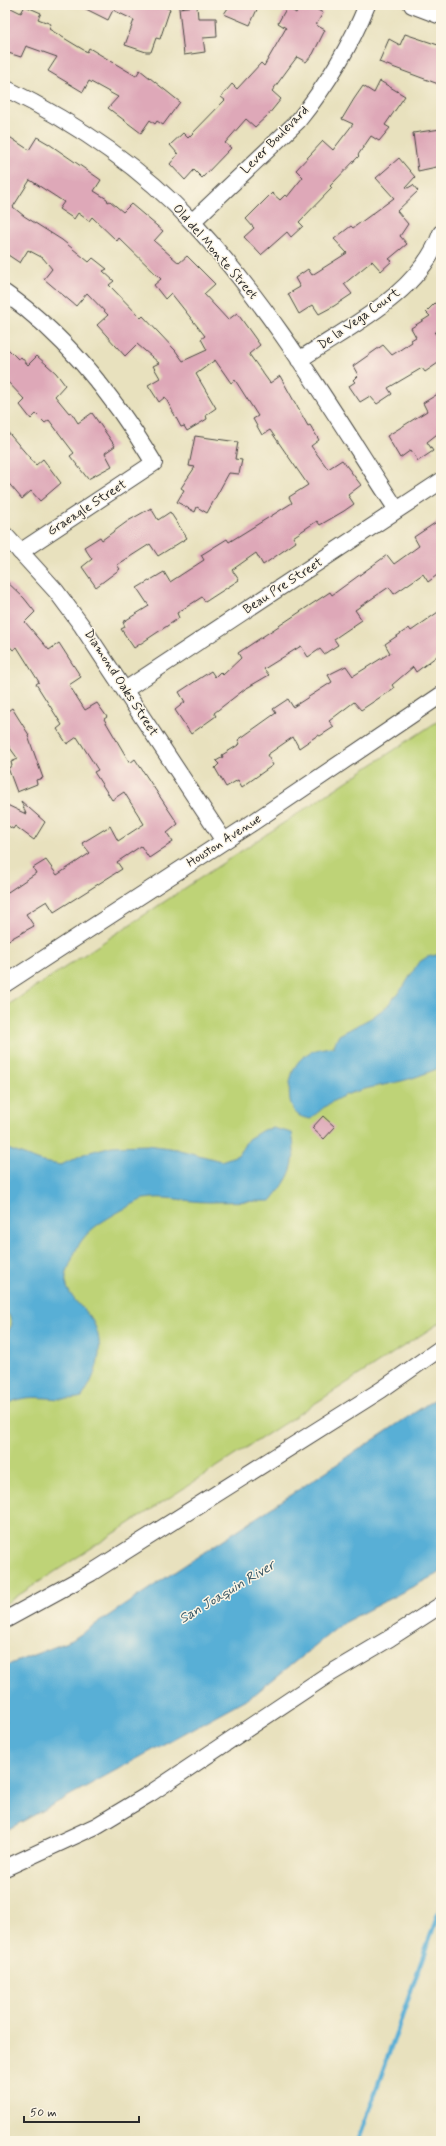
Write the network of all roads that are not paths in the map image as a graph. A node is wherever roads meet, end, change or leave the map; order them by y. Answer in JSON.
{"nodes":[{"id":1,"x":366,"y":5,"type":"edge"},
{"id":2,"x":412,"y":5,"type":"edge"},
{"id":3,"x":441,"y":16,"type":"edge"},
{"id":4,"x":5,"y":88,"type":"edge"},
{"id":5,"x":192,"y":222,"type":"junction"},
{"id":6,"x":441,"y":233,"type":"edge"},
{"id":7,"x":5,"y":293,"type":"edge"},
{"id":8,"x":299,"y":360,"type":"junction"},
{"id":9,"x":441,"y":481,"type":"edge"},
{"id":10,"x":397,"y":510,"type":"junction"},
{"id":11,"x":5,"y":535,"type":"edge"},
{"id":12,"x":20,"y":552,"type":"junction"},
{"id":13,"x":125,"y":690,"type":"junction"},
{"id":14,"x":441,"y":695,"type":"edge"},
{"id":15,"x":224,"y":841,"type":"junction"},
{"id":16,"x":5,"y":984,"type":"edge"},
{"id":17,"x":441,"y":1348,"type":"edge"},
{"id":18,"x":441,"y":1605,"type":"edge"},
{"id":19,"x":5,"y":1620,"type":"edge"},
{"id":20,"x":5,"y":1868,"type":"edge"}],
"edges":[{"from":1,"to":5,"type":"street","name":"Lever Boulevard"},
{"from":2,"to":3,"type":"street"},
{"from":4,"to":5,"type":"street","name":"Old del Monte Street"},
{"from":5,"to":8,"type":"street","name":"Old del Monte Street"},
{"from":6,"to":8,"type":"street","name":"De la Vega Court"},
{"from":7,"to":12,"type":"street","name":"Graeagle Street"},
{"from":8,"to":10,"type":"street","name":"Old del Monte Street"},
{"from":9,"to":10,"type":"street","name":"Beau Pre Street"},
{"from":10,"to":13,"type":"street","name":"Beau Pre Street"},
{"from":11,"to":12,"type":"street","name":"Diamond Oaks Street"},
{"from":12,"to":13,"type":"street","name":"Diamond Oaks Street"},
{"from":13,"to":15,"type":"street","name":"Diamond Oaks Street"},
{"from":14,"to":15,"type":"street","name":"Houston Avenue"},
{"from":15,"to":16,"type":"street","name":"Houston Avenue"},
{"from":17,"to":19,"type":"street"},
{"from":18,"to":20,"type":"street"}]}
